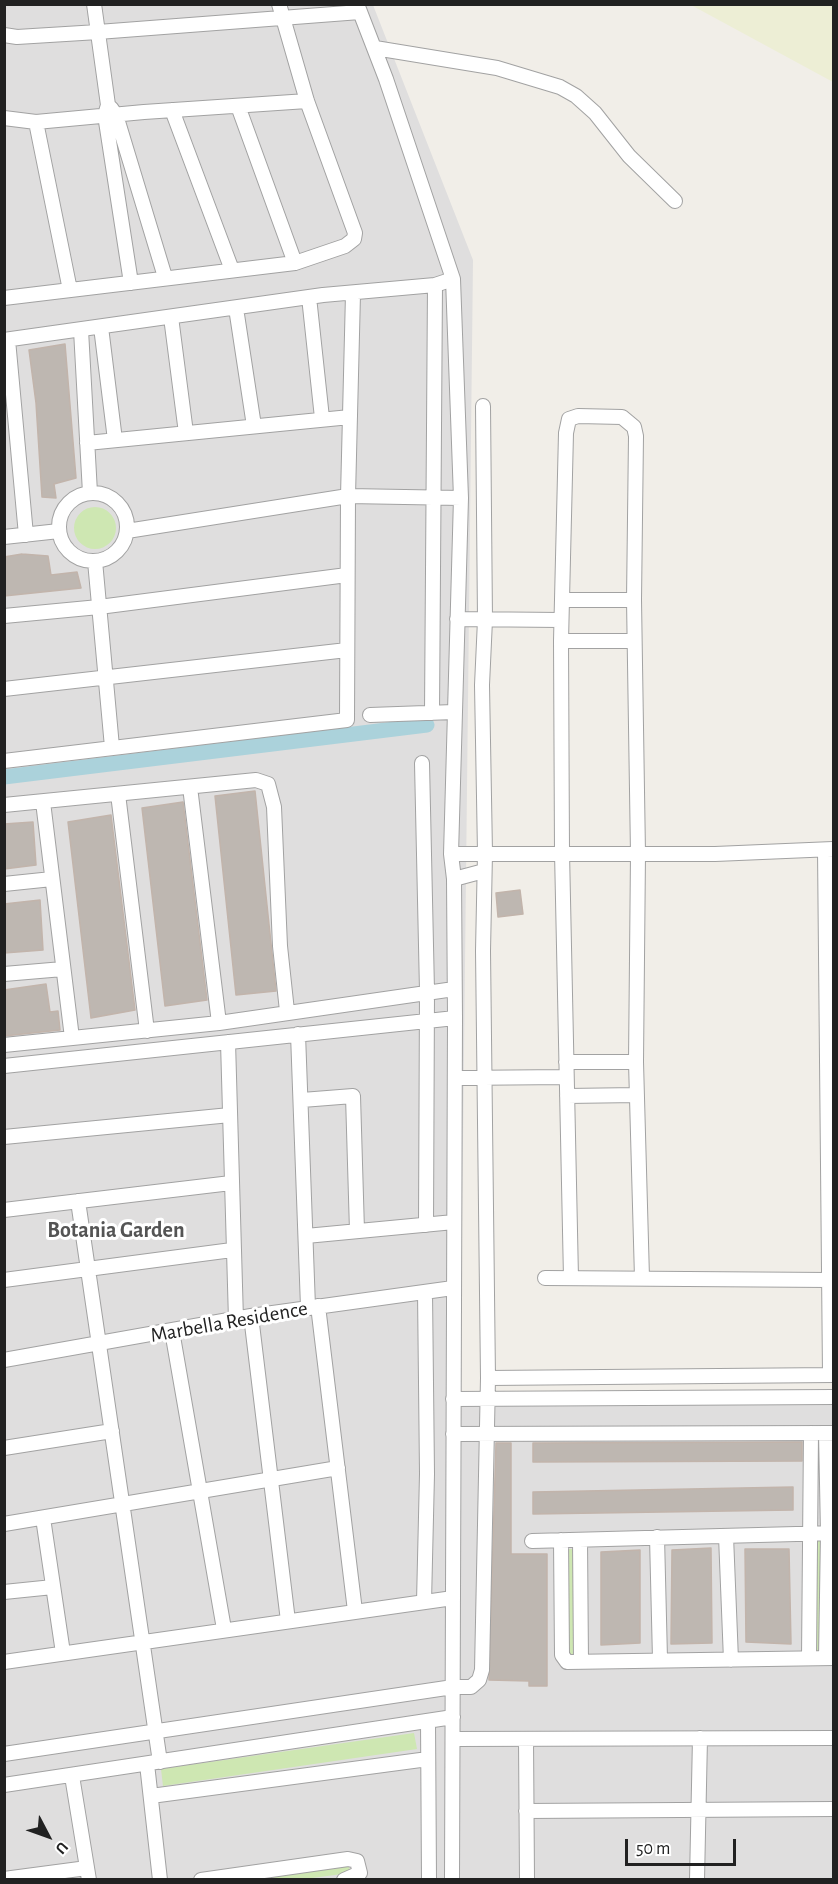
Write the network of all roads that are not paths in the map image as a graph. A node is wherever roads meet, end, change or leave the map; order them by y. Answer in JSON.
{"nodes":[{"id":1,"x":94,"y":4,"type":"edge"},
{"id":2,"x":359,"y":8,"type":"edge"},
{"id":3,"x":282,"y":11,"type":"edge"},
{"id":4,"x":98,"y":32,"type":"junction"},
{"id":5,"x":4,"y":35,"type":"edge"},
{"id":6,"x":375,"y":48,"type":"junction"},
{"id":7,"x":307,"y":101,"type":"junction"},
{"id":8,"x":238,"y":106,"type":"junction"},
{"id":9,"x":172,"y":110,"type":"junction"},
{"id":10,"x":110,"y":112,"type":"junction"},
{"id":11,"x":4,"y":118,"type":"edge"},
{"id":12,"x":36,"y":122,"type":"junction"},
{"id":13,"x":675,"y":201,"type":"dead end"},
{"id":14,"x":295,"y":262,"type":"junction"},
{"id":15,"x":232,"y":270,"type":"junction"},
{"id":16,"x":165,"y":277,"type":"junction"},
{"id":17,"x":453,"y":279,"type":"junction"},
{"id":18,"x":131,"y":283,"type":"junction"},
{"id":19,"x":435,"y":285,"type":"junction"},
{"id":20,"x":70,"y":290,"type":"junction"},
{"id":21,"x":353,"y":294,"type":"junction"},
{"id":22,"x":309,"y":297,"type":"junction"},
{"id":23,"x":4,"y":298,"type":"edge"},
{"id":24,"x":236,"y":308,"type":"junction"},
{"id":25,"x":171,"y":317,"type":"junction"},
{"id":26,"x":101,"y":327,"type":"junction"},
{"id":27,"x":81,"y":330,"type":"junction"},
{"id":28,"x":6,"y":340,"type":"edge"},
{"id":29,"x":483,"y":406,"type":"dead end"},
{"id":30,"x":350,"y":417,"type":"junction"},
{"id":31,"x":322,"y":418,"type":"junction"},
{"id":32,"x":254,"y":426,"type":"junction"},
{"id":33,"x":186,"y":433,"type":"junction"},
{"id":34,"x":115,"y":440,"type":"junction"},
{"id":35,"x":87,"y":443,"type":"junction"},
{"id":36,"x":484,"y":478,"type":"junction"},
{"id":37,"x":460,"y":481,"type":"junction"},
{"id":38,"x":90,"y":493,"type":"junction"},
{"id":39,"x":348,"y":496,"type":"junction"},
{"id":40,"x":435,"y":498,"type":"junction"},
{"id":41,"x":461,"y":498,"type":"junction"},
{"id":42,"x":59,"y":531,"type":"junction"},
{"id":43,"x":127,"y":531,"type":"junction"},
{"id":44,"x":26,"y":535,"type":"junction"},
{"id":45,"x":4,"y":537,"type":"edge"},
{"id":46,"x":95,"y":561,"type":"junction"},
{"id":47,"x":347,"y":575,"type":"junction"},
{"id":48,"x":562,"y":600,"type":"junction"},
{"id":49,"x":634,"y":600,"type":"junction"},
{"id":50,"x":99,"y":607,"type":"junction"},
{"id":51,"x":4,"y":616,"type":"edge"},
{"id":52,"x":457,"y":619,"type":"junction"},
{"id":53,"x":485,"y":620,"type":"junction"},
{"id":54,"x":561,"y":620,"type":"junction"},
{"id":55,"x":561,"y":641,"type":"junction"},
{"id":56,"x":634,"y":641,"type":"junction"},
{"id":57,"x":347,"y":650,"type":"junction"},
{"id":58,"x":106,"y":680,"type":"junction"},
{"id":59,"x":4,"y":689,"type":"edge"},
{"id":60,"x":454,"y":712,"type":"junction"},
{"id":61,"x":432,"y":713,"type":"junction"},
{"id":62,"x":370,"y":715,"type":"dead end"},
{"id":63,"x":112,"y":747,"type":"junction"},
{"id":64,"x":4,"y":761,"type":"edge"},
{"id":65,"x":422,"y":763,"type":"dead end"},
{"id":66,"x":190,"y":786,"type":"junction"},
{"id":67,"x":118,"y":794,"type":"junction"},
{"id":68,"x":43,"y":802,"type":"junction"},
{"id":69,"x":4,"y":805,"type":"edge"},
{"id":70,"x":829,"y":849,"type":"edge"},
{"id":71,"x":562,"y":852,"type":"junction"},
{"id":72,"x":485,"y":853,"type":"junction"},
{"id":73,"x":451,"y":854,"type":"junction"},
{"id":74,"x":638,"y":854,"type":"junction"},
{"id":75,"x":484,"y":871,"type":"junction"},
{"id":76,"x":52,"y":879,"type":"junction"},
{"id":77,"x":454,"y":879,"type":"junction"},
{"id":78,"x":4,"y":884,"type":"edge"},
{"id":79,"x":63,"y":969,"type":"junction"},
{"id":80,"x":4,"y":974,"type":"edge"},
{"id":81,"x":454,"y":989,"type":"junction"},
{"id":82,"x":426,"y":991,"type":"junction"},
{"id":83,"x":287,"y":1011,"type":"junction"},
{"id":84,"x":455,"y":1018,"type":"junction"},
{"id":85,"x":427,"y":1021,"type":"junction"},
{"id":86,"x":219,"y":1023,"type":"junction"},
{"id":87,"x":147,"y":1030,"type":"junction"},
{"id":88,"x":298,"y":1034,"type":"junction"},
{"id":89,"x":72,"y":1038,"type":"junction"},
{"id":90,"x":228,"y":1042,"type":"junction"},
{"id":91,"x":4,"y":1045,"type":"edge"},
{"id":92,"x":566,"y":1062,"type":"junction"},
{"id":93,"x":636,"y":1062,"type":"junction"},
{"id":94,"x":4,"y":1066,"type":"edge"},
{"id":95,"x":484,"y":1077,"type":"junction"},
{"id":96,"x":566,"y":1077,"type":"junction"},
{"id":97,"x":455,"y":1078,"type":"junction"},
{"id":98,"x":637,"y":1095,"type":"junction"},
{"id":99,"x":567,"y":1096,"type":"junction"},
{"id":100,"x":302,"y":1100,"type":"junction"},
{"id":101,"x":230,"y":1115,"type":"junction"},
{"id":102,"x":4,"y":1137,"type":"edge"},
{"id":103,"x":231,"y":1183,"type":"junction"},
{"id":104,"x":78,"y":1202,"type":"junction"},
{"id":105,"x":4,"y":1210,"type":"edge"},
{"id":106,"x":454,"y":1222,"type":"junction"},
{"id":107,"x":426,"y":1225,"type":"junction"},
{"id":108,"x":357,"y":1232,"type":"junction"},
{"id":109,"x":306,"y":1236,"type":"junction"},
{"id":110,"x":232,"y":1250,"type":"junction"},
{"id":111,"x":87,"y":1268,"type":"junction"},
{"id":112,"x":545,"y":1278,"type":"dead end"},
{"id":113,"x":571,"y":1278,"type":"junction"},
{"id":114,"x":642,"y":1278,"type":"junction"},
{"id":115,"x":4,"y":1280,"type":"edge"},
{"id":116,"x":829,"y":1280,"type":"junction"},
{"id":117,"x":453,"y":1288,"type":"junction"},
{"id":118,"x":425,"y":1292,"type":"junction"},
{"id":119,"x":313,"y":1307,"type":"junction"},
{"id":120,"x":251,"y":1316,"type":"junction"},
{"id":121,"x":236,"y":1320,"type":"junction"},
{"id":122,"x":172,"y":1331,"type":"junction"},
{"id":123,"x":98,"y":1345,"type":"junction"},
{"id":124,"x":4,"y":1360,"type":"edge"},
{"id":125,"x":832,"y":1375,"type":"edge"},
{"id":126,"x":488,"y":1377,"type":"junction"},
{"id":127,"x":834,"y":1396,"type":"edge"},
{"id":128,"x":485,"y":1398,"type":"junction"},
{"id":129,"x":453,"y":1399,"type":"junction"},
{"id":130,"x":112,"y":1431,"type":"junction"},
{"id":131,"x":811,"y":1433,"type":"junction"},
{"id":132,"x":830,"y":1433,"type":"edge"},
{"id":133,"x":453,"y":1434,"type":"junction"},
{"id":134,"x":485,"y":1435,"type":"junction"},
{"id":135,"x":4,"y":1448,"type":"edge"},
{"id":136,"x":426,"y":1459,"type":"junction"},
{"id":137,"x":453,"y":1459,"type":"junction"},
{"id":138,"x":338,"y":1468,"type":"junction"},
{"id":139,"x":269,"y":1480,"type":"junction"},
{"id":140,"x":201,"y":1492,"type":"junction"},
{"id":141,"x":123,"y":1506,"type":"junction"},
{"id":142,"x":44,"y":1518,"type":"junction"},
{"id":143,"x":4,"y":1524,"type":"edge"},
{"id":144,"x":831,"y":1533,"type":"edge"},
{"id":145,"x":808,"y":1534,"type":"junction"},
{"id":146,"x":726,"y":1536,"type":"junction"},
{"id":147,"x":657,"y":1537,"type":"junction"},
{"id":148,"x":561,"y":1540,"type":"junction"},
{"id":149,"x":580,"y":1540,"type":"junction"},
{"id":150,"x":532,"y":1541,"type":"dead end"},
{"id":151,"x":53,"y":1587,"type":"junction"},
{"id":152,"x":4,"y":1592,"type":"edge"},
{"id":153,"x":453,"y":1598,"type":"junction"},
{"id":154,"x":424,"y":1602,"type":"junction"},
{"id":155,"x":355,"y":1611,"type":"junction"},
{"id":156,"x":288,"y":1621,"type":"junction"},
{"id":157,"x":224,"y":1629,"type":"junction"},
{"id":158,"x":143,"y":1641,"type":"junction"},
{"id":159,"x":63,"y":1653,"type":"junction"},
{"id":160,"x":809,"y":1658,"type":"junction"},
{"id":161,"x":830,"y":1658,"type":"edge"},
{"id":162,"x":660,"y":1659,"type":"junction"},
{"id":163,"x":731,"y":1660,"type":"junction"},
{"id":164,"x":4,"y":1662,"type":"edge"},
{"id":165,"x":581,"y":1662,"type":"junction"},
{"id":166,"x":453,"y":1687,"type":"junction"},
{"id":167,"x":453,"y":1717,"type":"junction"},
{"id":168,"x":428,"y":1721,"type":"junction"},
{"id":169,"x":156,"y":1732,"type":"junction"},
{"id":170,"x":700,"y":1738,"type":"junction"},
{"id":171,"x":834,"y":1738,"type":"edge"},
{"id":172,"x":453,"y":1739,"type":"junction"},
{"id":173,"x":526,"y":1739,"type":"junction"},
{"id":174,"x":4,"y":1754,"type":"edge"},
{"id":175,"x":428,"y":1759,"type":"junction"},
{"id":176,"x":154,"y":1763,"type":"junction"},
{"id":177,"x":72,"y":1776,"type":"junction"},
{"id":178,"x":4,"y":1785,"type":"edge"},
{"id":179,"x":151,"y":1796,"type":"junction"},
{"id":180,"x":834,"y":1809,"type":"edge"},
{"id":181,"x":526,"y":1811,"type":"junction"},
{"id":182,"x":699,"y":1811,"type":"junction"},
{"id":183,"x":88,"y":1874,"type":"edge"},
{"id":184,"x":4,"y":1879,"type":"edge"},
{"id":185,"x":160,"y":1880,"type":"edge"},
{"id":186,"x":201,"y":1880,"type":"edge"},
{"id":187,"x":344,"y":1880,"type":"edge"},
{"id":188,"x":429,"y":1880,"type":"edge"},
{"id":189,"x":452,"y":1880,"type":"edge"},
{"id":190,"x":527,"y":1880,"type":"edge"},
{"id":191,"x":697,"y":1880,"type":"edge"}],
"edges":[{"from":1,"to":4,"type":"street"},
{"from":2,"to":3,"type":"street"},
{"from":2,"to":6,"type":"street"},
{"from":3,"to":4,"type":"street"},
{"from":3,"to":7,"type":"street"},
{"from":4,"to":5,"type":"street"},
{"from":4,"to":10,"type":"street"},
{"from":6,"to":13,"type":"street"},
{"from":6,"to":17,"type":"street"},
{"from":7,"to":8,"type":"street"},
{"from":7,"to":14,"type":"street"},
{"from":8,"to":9,"type":"street"},
{"from":8,"to":14,"type":"street"},
{"from":9,"to":10,"type":"street"},
{"from":9,"to":15,"type":"street"},
{"from":10,"to":12,"type":"street"},
{"from":10,"to":16,"type":"street"},
{"from":10,"to":18,"type":"street"},
{"from":11,"to":12,"type":"street"},
{"from":12,"to":20,"type":"street"},
{"from":14,"to":15,"type":"street"},
{"from":15,"to":16,"type":"street"},
{"from":16,"to":18,"type":"street"},
{"from":17,"to":19,"type":"street"},
{"from":17,"to":37,"type":"street"},
{"from":18,"to":20,"type":"street"},
{"from":19,"to":21,"type":"street"},
{"from":19,"to":40,"type":"street"},
{"from":20,"to":23,"type":"street"},
{"from":21,"to":22,"type":"street"},
{"from":21,"to":30,"type":"street"},
{"from":22,"to":24,"type":"street"},
{"from":22,"to":31,"type":"street"},
{"from":24,"to":25,"type":"street"},
{"from":24,"to":32,"type":"street"},
{"from":25,"to":26,"type":"street"},
{"from":25,"to":33,"type":"street"},
{"from":26,"to":27,"type":"street"},
{"from":26,"to":34,"type":"street"},
{"from":27,"to":28,"type":"street"},
{"from":27,"to":35,"type":"street"},
{"from":28,"to":44,"type":"street"},
{"from":29,"to":36,"type":"street"},
{"from":30,"to":31,"type":"street"},
{"from":30,"to":39,"type":"street"},
{"from":31,"to":32,"type":"street"},
{"from":32,"to":33,"type":"street"},
{"from":33,"to":34,"type":"street"},
{"from":34,"to":35,"type":"street"},
{"from":35,"to":38,"type":"street"},
{"from":36,"to":37,"type":"street"},
{"from":36,"to":53,"type":"street"},
{"from":37,"to":41,"type":"street"},
{"from":38,"to":42,"type":"street"},
{"from":38,"to":43,"type":"street"},
{"from":39,"to":40,"type":"street"},
{"from":39,"to":43,"type":"street"},
{"from":39,"to":47,"type":"street"},
{"from":40,"to":41,"type":"street"},
{"from":40,"to":61,"type":"street"},
{"from":41,"to":52,"type":"street"},
{"from":42,"to":44,"type":"street"},
{"from":42,"to":46,"type":"street"},
{"from":43,"to":46,"type":"street"},
{"from":44,"to":45,"type":"street"},
{"from":46,"to":50,"type":"street"},
{"from":47,"to":50,"type":"street"},
{"from":47,"to":57,"type":"street"},
{"from":48,"to":49,"type":"street"},
{"from":48,"to":49,"type":"street"},
{"from":48,"to":54,"type":"street"},
{"from":49,"to":56,"type":"street"},
{"from":50,"to":51,"type":"street"},
{"from":50,"to":58,"type":"street"},
{"from":52,"to":53,"type":"street"},
{"from":52,"to":60,"type":"street"},
{"from":53,"to":54,"type":"street"},
{"from":53,"to":72,"type":"street"},
{"from":54,"to":55,"type":"street"},
{"from":55,"to":56,"type":"street"},
{"from":55,"to":71,"type":"street"},
{"from":56,"to":74,"type":"street"},
{"from":57,"to":58,"type":"street"},
{"from":57,"to":63,"type":"street"},
{"from":58,"to":59,"type":"street"},
{"from":58,"to":63,"type":"street"},
{"from":60,"to":61,"type":"street"},
{"from":60,"to":73,"type":"street"},
{"from":61,"to":62,"type":"street"},
{"from":63,"to":64,"type":"street"},
{"from":65,"to":82,"type":"street"},
{"from":66,"to":67,"type":"street"},
{"from":66,"to":83,"type":"street"},
{"from":66,"to":86,"type":"street"},
{"from":67,"to":68,"type":"street"},
{"from":67,"to":87,"type":"street"},
{"from":68,"to":69,"type":"street"},
{"from":68,"to":76,"type":"street"},
{"from":70,"to":74,"type":"street"},
{"from":70,"to":116,"type":"street"},
{"from":71,"to":72,"type":"street"},
{"from":71,"to":74,"type":"street"},
{"from":71,"to":92,"type":"street"},
{"from":72,"to":73,"type":"street"},
{"from":72,"to":75,"type":"street"},
{"from":73,"to":77,"type":"street"},
{"from":74,"to":93,"type":"street"},
{"from":75,"to":77,"type":"street"},
{"from":75,"to":95,"type":"street"},
{"from":76,"to":78,"type":"street"},
{"from":76,"to":79,"type":"street"},
{"from":77,"to":81,"type":"street"},
{"from":79,"to":80,"type":"street"},
{"from":79,"to":89,"type":"street"},
{"from":81,"to":82,"type":"street"},
{"from":81,"to":84,"type":"street"},
{"from":82,"to":83,"type":"street"},
{"from":82,"to":85,"type":"street"},
{"from":83,"to":86,"type":"street"},
{"from":84,"to":85,"type":"street"},
{"from":84,"to":97,"type":"street"},
{"from":85,"to":88,"type":"street"},
{"from":85,"to":107,"type":"street"},
{"from":86,"to":87,"type":"street"},
{"from":87,"to":89,"type":"street"},
{"from":88,"to":90,"type":"street"},
{"from":88,"to":100,"type":"street"},
{"from":89,"to":91,"type":"street"},
{"from":90,"to":94,"type":"street"},
{"from":90,"to":101,"type":"street"},
{"from":92,"to":93,"type":"street"},
{"from":92,"to":96,"type":"street"},
{"from":93,"to":98,"type":"street"},
{"from":95,"to":96,"type":"street"},
{"from":95,"to":97,"type":"street"},
{"from":95,"to":126,"type":"street"},
{"from":96,"to":99,"type":"street"},
{"from":97,"to":106,"type":"street"},
{"from":98,"to":99,"type":"street"},
{"from":98,"to":114,"type":"street"},
{"from":99,"to":113,"type":"street"},
{"from":100,"to":108,"type":"street"},
{"from":100,"to":109,"type":"street"},
{"from":101,"to":102,"type":"street"},
{"from":101,"to":103,"type":"street"},
{"from":103,"to":104,"type":"street"},
{"from":103,"to":110,"type":"street"},
{"from":104,"to":105,"type":"street"},
{"from":104,"to":111,"type":"street"},
{"from":106,"to":107,"type":"street"},
{"from":106,"to":117,"type":"street"},
{"from":107,"to":108,"type":"street"},
{"from":108,"to":109,"type":"street"},
{"from":109,"to":119,"type":"street"},
{"from":110,"to":111,"type":"street"},
{"from":110,"to":121,"type":"street"},
{"from":111,"to":115,"type":"street"},
{"from":111,"to":123,"type":"street"},
{"from":112,"to":113,"type":"street"},
{"from":113,"to":114,"type":"street"},
{"from":114,"to":116,"type":"street"},
{"from":116,"to":125,"type":"street"},
{"from":117,"to":118,"type":"street","name":"Marbella Residence"},
{"from":117,"to":129,"type":"street"},
{"from":118,"to":119,"type":"street","name":"Marbella Residence"},
{"from":118,"to":136,"type":"street"},
{"from":119,"to":120,"type":"street","name":"Marbella Residence"},
{"from":119,"to":138,"type":"street"},
{"from":120,"to":121,"type":"street","name":"Marbella Residence"},
{"from":120,"to":139,"type":"street"},
{"from":121,"to":122,"type":"street","name":"Marbella Residence"},
{"from":122,"to":123,"type":"street","name":"Marbella Residence"},
{"from":122,"to":140,"type":"street"},
{"from":123,"to":124,"type":"street","name":"Marbella Residence"},
{"from":123,"to":130,"type":"street"},
{"from":125,"to":126,"type":"street"},
{"from":126,"to":128,"type":"street"},
{"from":127,"to":128,"type":"street"},
{"from":128,"to":129,"type":"street"},
{"from":128,"to":134,"type":"street"},
{"from":129,"to":133,"type":"street"},
{"from":130,"to":135,"type":"street"},
{"from":130,"to":141,"type":"street"},
{"from":131,"to":132,"type":"street"},
{"from":131,"to":134,"type":"street"},
{"from":131,"to":145,"type":"street"},
{"from":132,"to":144,"type":"street"},
{"from":133,"to":134,"type":"street"},
{"from":133,"to":137,"type":"street"},
{"from":134,"to":166,"type":"street"},
{"from":136,"to":137,"type":"street"},
{"from":136,"to":154,"type":"street"},
{"from":137,"to":153,"type":"street"},
{"from":138,"to":139,"type":"street"},
{"from":138,"to":155,"type":"street"},
{"from":139,"to":140,"type":"street"},
{"from":139,"to":156,"type":"street"},
{"from":140,"to":141,"type":"street"},
{"from":140,"to":157,"type":"street"},
{"from":141,"to":142,"type":"street"},
{"from":141,"to":158,"type":"street"},
{"from":142,"to":143,"type":"street"},
{"from":142,"to":151,"type":"street"},
{"from":144,"to":145,"type":"street"},
{"from":144,"to":161,"type":"street"},
{"from":145,"to":146,"type":"street"},
{"from":145,"to":160,"type":"street"},
{"from":146,"to":147,"type":"street"},
{"from":146,"to":163,"type":"street"},
{"from":147,"to":149,"type":"street"},
{"from":147,"to":162,"type":"street"},
{"from":148,"to":149,"type":"street"},
{"from":148,"to":150,"type":"street"},
{"from":148,"to":165,"type":"street"},
{"from":149,"to":165,"type":"street"},
{"from":151,"to":152,"type":"street"},
{"from":151,"to":159,"type":"street"},
{"from":153,"to":154,"type":"street"},
{"from":153,"to":166,"type":"street"},
{"from":154,"to":155,"type":"street"},
{"from":155,"to":156,"type":"street"},
{"from":156,"to":157,"type":"street"},
{"from":157,"to":158,"type":"street"},
{"from":158,"to":159,"type":"street"},
{"from":158,"to":169,"type":"street"},
{"from":159,"to":164,"type":"street"},
{"from":160,"to":161,"type":"street"},
{"from":160,"to":163,"type":"street"},
{"from":162,"to":163,"type":"street"},
{"from":162,"to":165,"type":"street"},
{"from":166,"to":167,"type":"street"},
{"from":166,"to":169,"type":"street"},
{"from":167,"to":168,"type":"street"},
{"from":167,"to":172,"type":"street"},
{"from":168,"to":175,"type":"street"},
{"from":168,"to":176,"type":"street"},
{"from":169,"to":174,"type":"street"},
{"from":169,"to":176,"type":"street"},
{"from":170,"to":171,"type":"street"},
{"from":170,"to":173,"type":"street"},
{"from":170,"to":182,"type":"street"},
{"from":172,"to":173,"type":"street"},
{"from":172,"to":189,"type":"street"},
{"from":173,"to":181,"type":"street"},
{"from":175,"to":179,"type":"street"},
{"from":175,"to":188,"type":"street"},
{"from":176,"to":177,"type":"street"},
{"from":176,"to":179,"type":"street"},
{"from":177,"to":178,"type":"street"},
{"from":177,"to":183,"type":"street"},
{"from":179,"to":185,"type":"street"},
{"from":180,"to":182,"type":"street"},
{"from":181,"to":182,"type":"street"},
{"from":181,"to":190,"type":"street"},
{"from":182,"to":191,"type":"street"},
{"from":183,"to":184,"type":"street"},
{"from":186,"to":187,"type":"street"}]}
